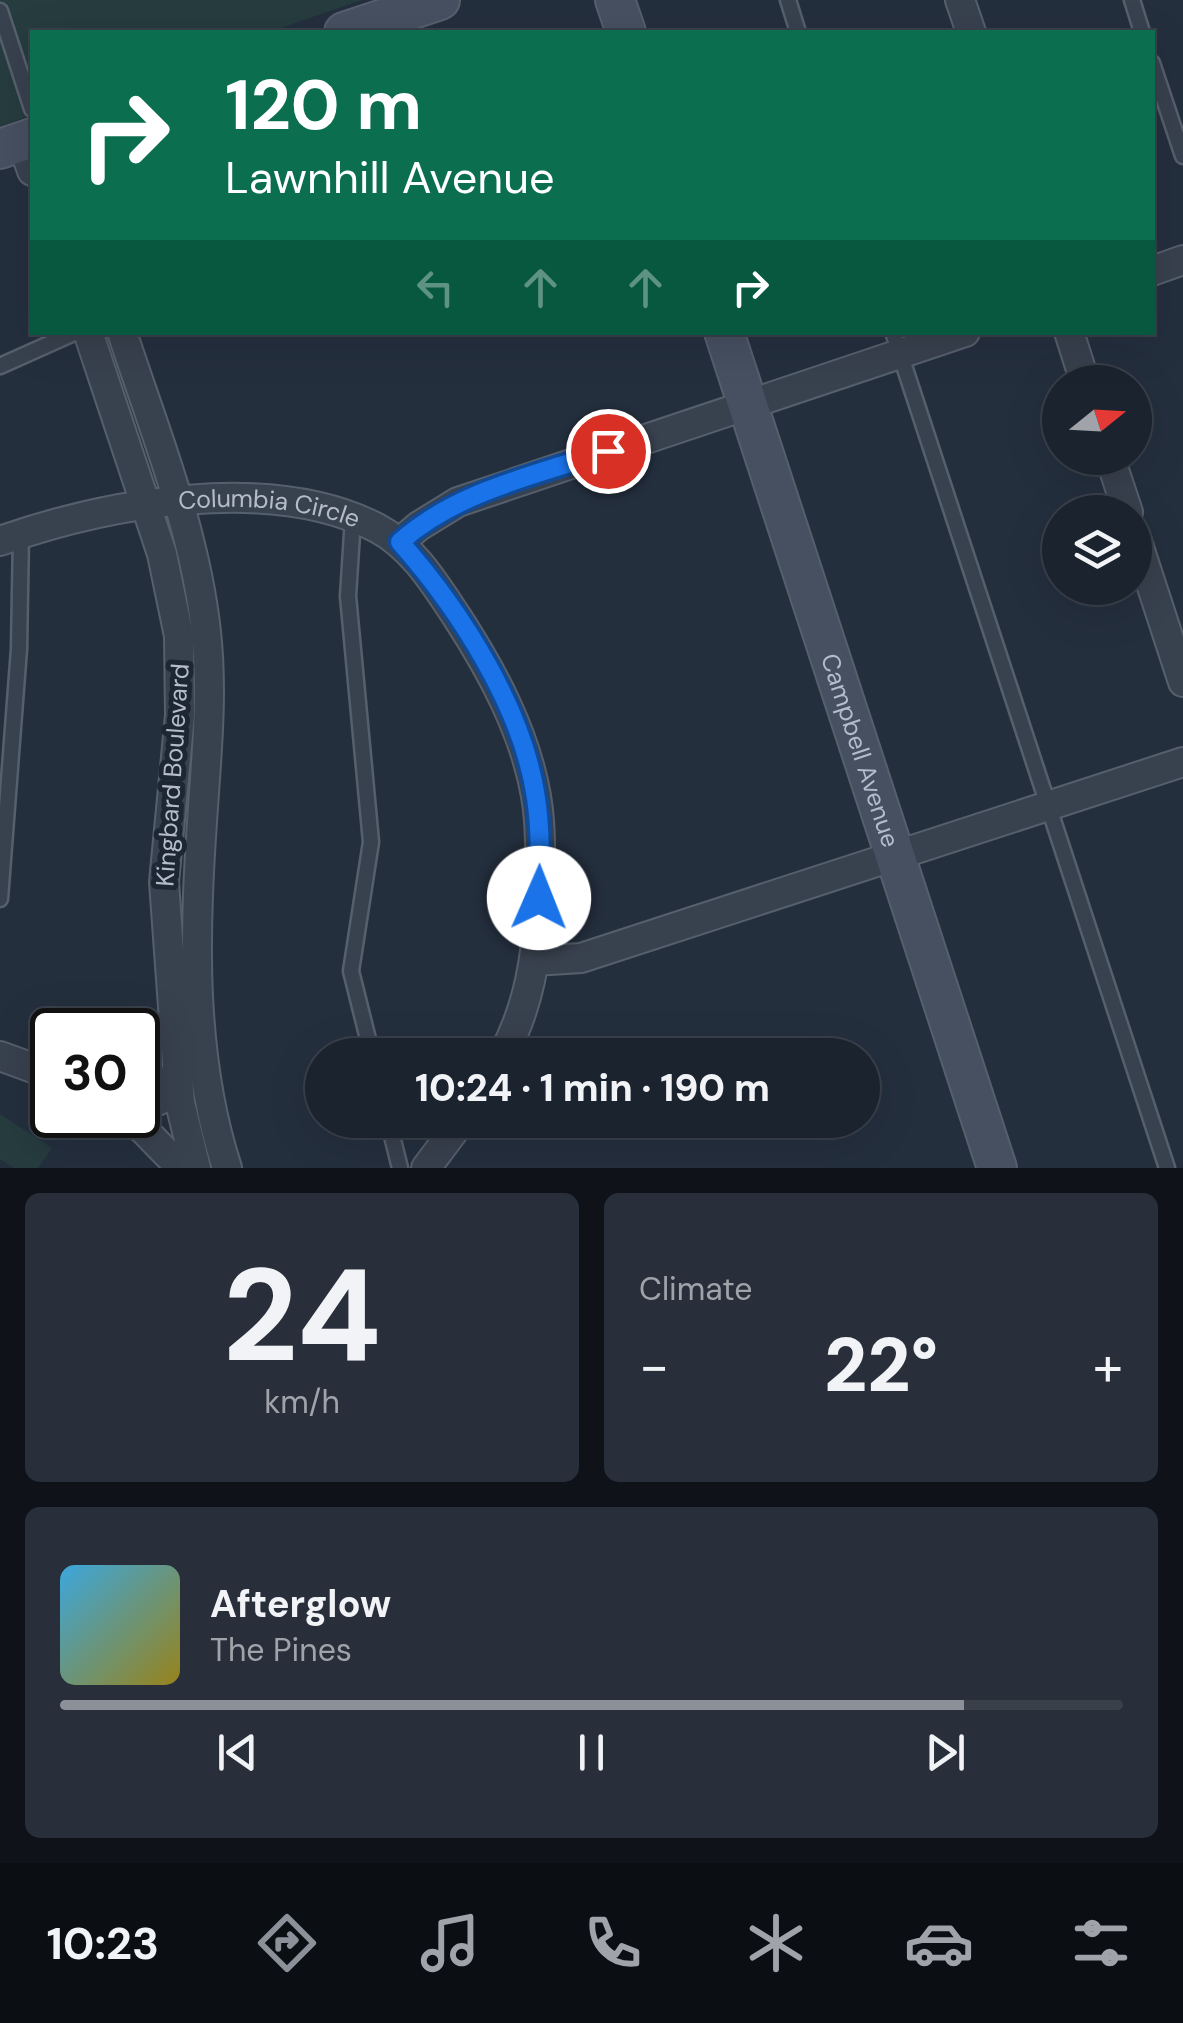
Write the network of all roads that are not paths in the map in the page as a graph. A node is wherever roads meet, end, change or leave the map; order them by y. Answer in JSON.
{"nodes":[{"id":1,"x":440,"y":0,"type":"edge"},
{"id":2,"x":615,"y":0,"type":"edge"},
{"id":3,"x":788,"y":0,"type":"edge"},
{"id":4,"x":960,"y":0,"type":"edge"},
{"id":5,"x":1132,"y":0,"type":"edge"},
{"id":6,"x":0,"y":11,"type":"edge"},
{"id":7,"x":350,"y":30,"type":"edge"},
{"id":8,"x":625,"y":30,"type":"edge"},
{"id":9,"x":797,"y":30,"type":"edge"},
{"id":10,"x":970,"y":30,"type":"edge"},
{"id":11,"x":1141,"y":30,"type":"edge"},
{"id":12,"x":1155,"y":72,"type":"edge"},
{"id":13,"x":24,"y":142,"type":"edge"},
{"id":14,"x":1183,"y":156,"type":"edge"},
{"id":15,"x":1183,"y":260,"type":"edge"},
{"id":16,"x":1155,"y":269,"type":"edge"},
{"id":17,"x":69,"y":335,"type":"edge"},
{"id":18,"x":89,"y":335,"type":"edge"},
{"id":19,"x":123,"y":335,"type":"edge"},
{"id":20,"x":725,"y":335,"type":"edge"},
{"id":21,"x":946,"y":335,"type":"edge"},
{"id":22,"x":1070,"y":335,"type":"edge"},
{"id":23,"x":896,"y":343,"type":"edge"},
{"id":24,"x":1080,"y":365,"type":"edge"},
{"id":25,"x":0,"y":366,"type":"edge"},
{"id":26,"x":747,"y":404,"type":"junction"},
{"id":27,"x":178,"y":502,"type":"junction"},
{"id":28,"x":147,"y":506,"type":"junction"},
{"id":29,"x":354,"y":518,"type":"junction"},
{"id":30,"x":11,"y":537,"type":"edge"},
{"id":31,"x":400,"y":542,"type":"junction"},
{"id":32,"x":1152,"y":587,"type":"edge"},
{"id":33,"x":1183,"y":682,"type":"edge"},
{"id":34,"x":1183,"y":762,"type":"edge"},
{"id":35,"x":1050,"y":805,"type":"junction"},
{"id":36,"x":894,"y":856,"type":"junction"},
{"id":37,"x":0,"y":899,"type":"edge"},
{"id":38,"x":534,"y":961,"type":"junction"},
{"id":39,"x":368,"y":1038,"type":"edge"},
{"id":40,"x":510,"y":1038,"type":"edge"},
{"id":41,"x":0,"y":1056,"type":"edge"},
{"id":42,"x":30,"y":1068,"type":"edge"},
{"id":43,"x":176,"y":1072,"type":"junction"},
{"id":44,"x":160,"y":1099,"type":"edge"},
{"id":45,"x":149,"y":1138,"type":"edge"},
{"id":46,"x":392,"y":1138,"type":"edge"},
{"id":47,"x":448,"y":1138,"type":"edge"},
{"id":48,"x":181,"y":1168,"type":"edge"},
{"id":49,"x":196,"y":1168,"type":"edge"},
{"id":50,"x":227,"y":1168,"type":"edge"},
{"id":51,"x":400,"y":1168,"type":"edge"},
{"id":52,"x":426,"y":1168,"type":"edge"},
{"id":53,"x":997,"y":1168,"type":"edge"},
{"id":54,"x":1166,"y":1168,"type":"edge"}],
"edges":[{"from":1,"to":7,"type":"main road"},
{"from":2,"to":8,"type":"main road"},
{"from":3,"to":9,"type":"lane"},
{"from":4,"to":10,"type":"street"},
{"from":5,"to":11,"type":"lane"},
{"from":6,"to":13,"type":"lane"},
{"from":12,"to":14,"type":"lane"},
{"from":15,"to":16,"type":"street"},
{"from":17,"to":25,"type":"lane"},
{"from":18,"to":28,"type":"street","name":"Kingbard Boulevard"},
{"from":19,"to":27,"type":"street","name":"Kingbard Boulevard"},
{"from":20,"to":26,"type":"main road","name":"Campbell Avenue"},
{"from":21,"to":23,"type":"street"},
{"from":22,"to":24,"type":"street"},
{"from":23,"to":26,"type":"street"},
{"from":23,"to":35,"type":"lane"},
{"from":26,"to":31,"type":"street"},
{"from":26,"to":36,"type":"main road","name":"Campbell Avenue"},
{"from":27,"to":28,"type":"street","name":"Columbia Circle"},
{"from":27,"to":29,"type":"street","name":"Columbia Circle"},
{"from":27,"to":50,"type":"street","name":"Kingbard Boulevard"},
{"from":28,"to":30,"type":"street","name":"Columbia Circle"},
{"from":28,"to":43,"type":"street","name":"Kingbard Boulevard"},
{"from":29,"to":31,"type":"street","name":"Columbia Circle"},
{"from":29,"to":39,"type":"lane"},
{"from":30,"to":37,"type":"lane"},
{"from":31,"to":38,"type":"street","name":"Columbia Circle"},
{"from":32,"to":33,"type":"street"},
{"from":34,"to":35,"type":"street"},
{"from":35,"to":36,"type":"street"},
{"from":35,"to":54,"type":"lane"},
{"from":36,"to":38,"type":"street"},
{"from":36,"to":53,"type":"main road","name":"Campbell Avenue"},
{"from":38,"to":40,"type":"street","name":"Columbia Circle"},
{"from":41,"to":42,"type":"street"},
{"from":43,"to":44,"type":"street"},
{"from":43,"to":49,"type":"street","name":"Kingbard Boulevard"},
{"from":45,"to":48,"type":"street"},
{"from":46,"to":51,"type":"lane"},
{"from":47,"to":52,"type":"street"}]}
